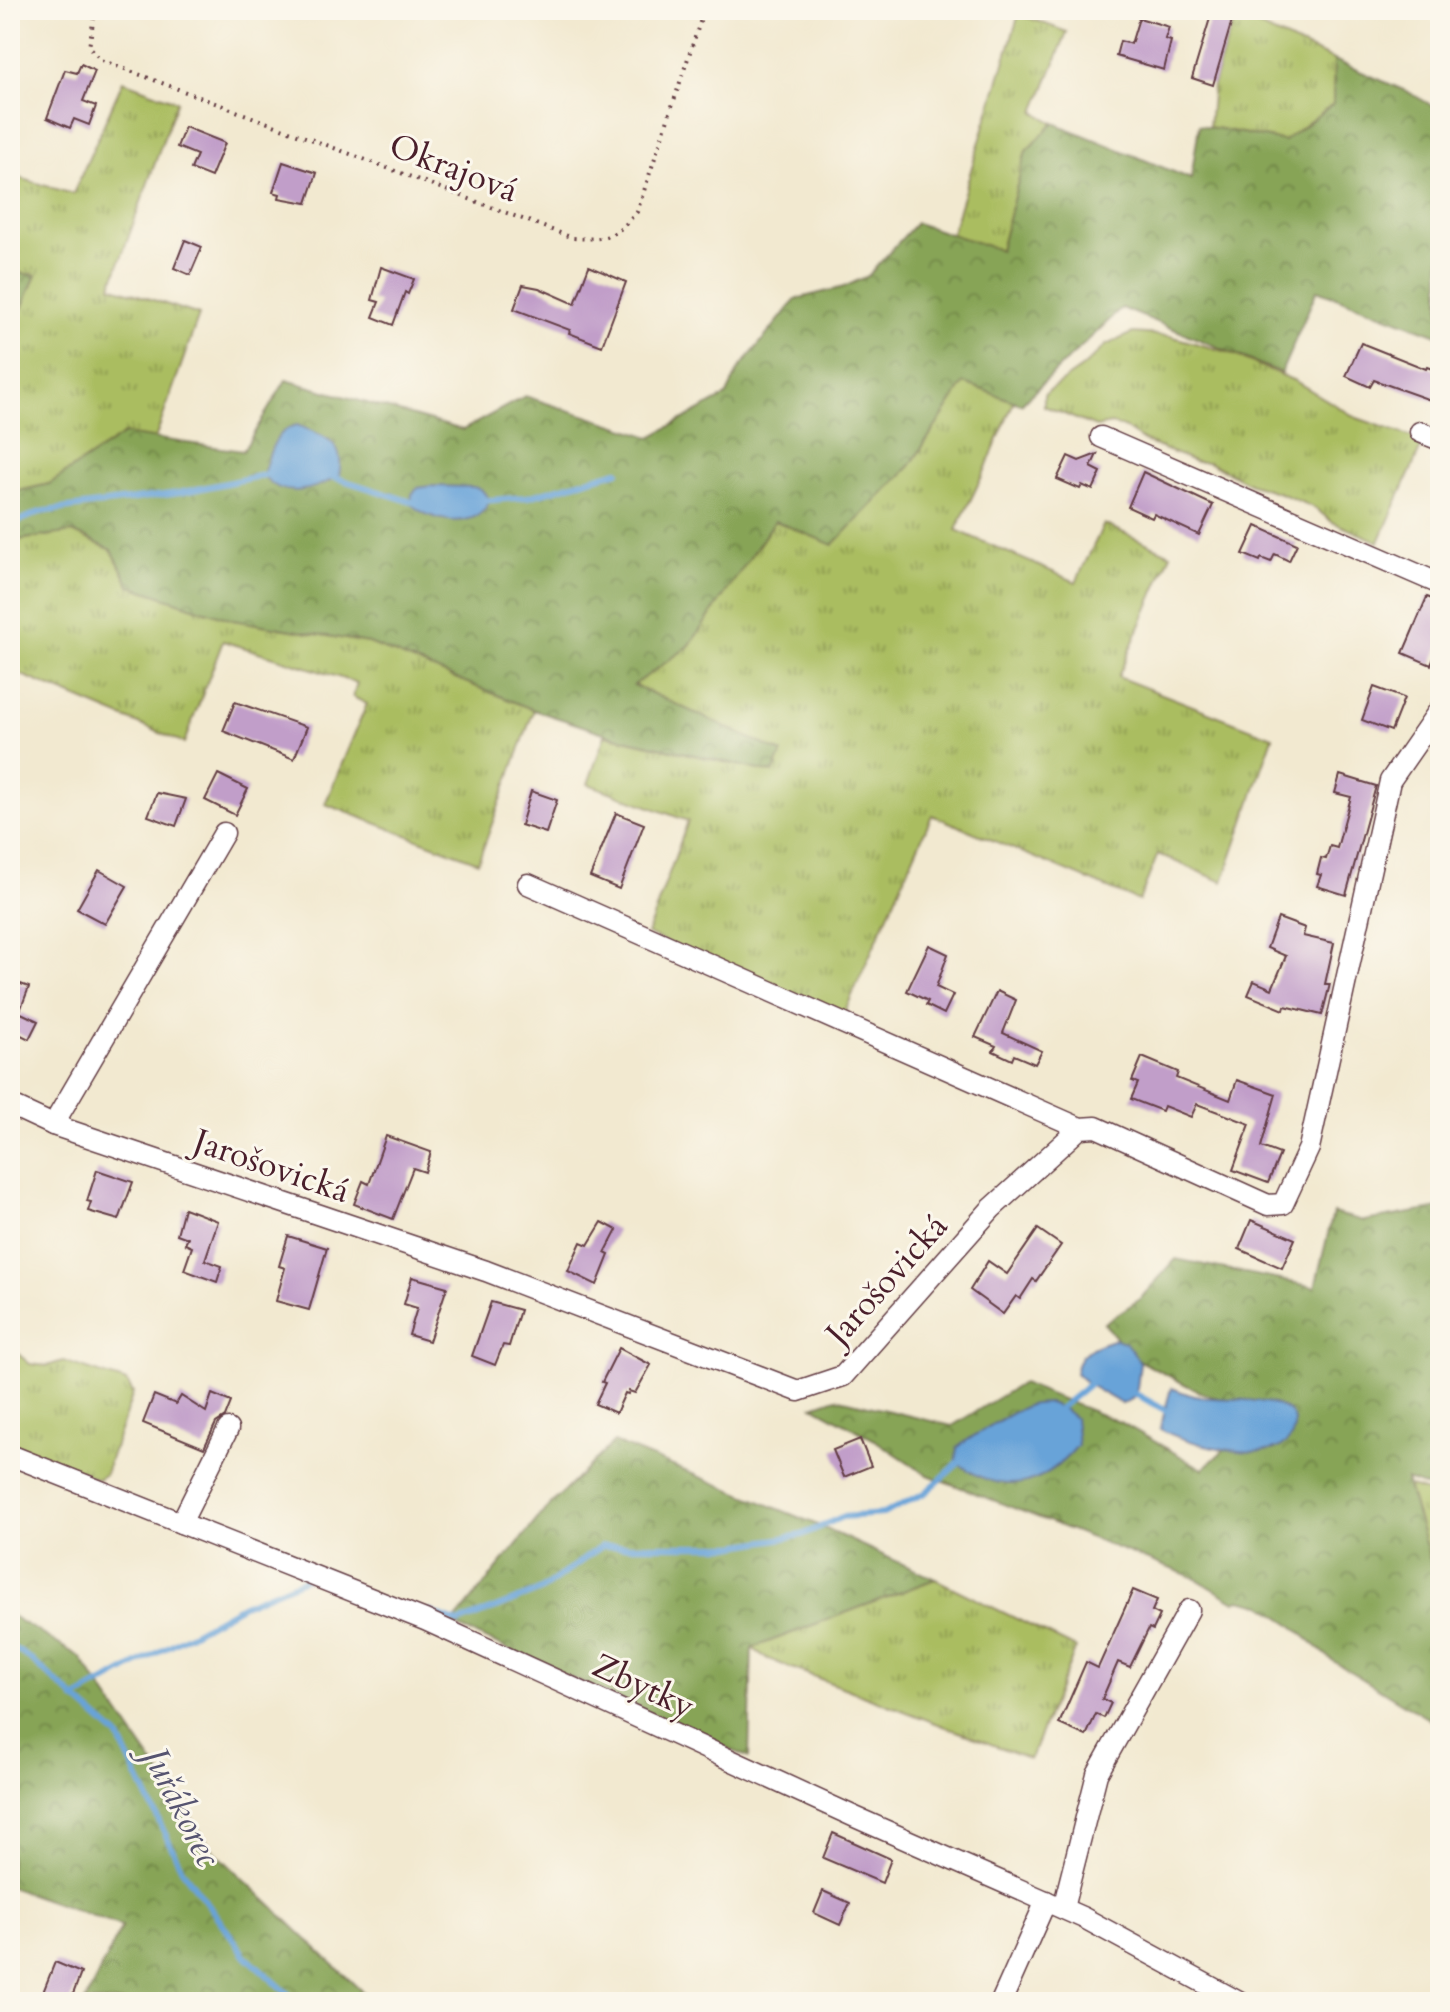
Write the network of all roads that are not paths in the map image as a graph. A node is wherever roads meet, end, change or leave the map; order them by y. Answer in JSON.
{"nodes":[{"id":1,"x":1420,"y":432,"type":"dead end"},
{"id":2,"x":1101,"y":437,"type":"dead end"},
{"id":3,"x":1440,"y":440,"type":"edge"},
{"id":4,"x":1440,"y":584,"type":"edge"},
{"id":5,"x":1440,"y":709,"type":"edge"},
{"id":6,"x":224,"y":833,"type":"dead end"},
{"id":7,"x":528,"y":884,"type":"dead end"},
{"id":8,"x":10,"y":1105,"type":"edge"},
{"id":9,"x":53,"y":1125,"type":"junction"},
{"id":10,"x":1080,"y":1128,"type":"junction"},
{"id":11,"x":228,"y":1429,"type":"dead end"},
{"id":12,"x":10,"y":1455,"type":"edge"},
{"id":13,"x":181,"y":1523,"type":"junction"},
{"id":14,"x":1189,"y":1610,"type":"dead end"},
{"id":15,"x":1054,"y":1905,"type":"junction"},
{"id":16,"x":1001,"y":2002,"type":"edge"},
{"id":17,"x":1239,"y":2002,"type":"edge"}],
"edges":[{"from":1,"to":3,"type":"street"},
{"from":2,"to":4,"type":"street"},
{"from":5,"to":10,"type":"street"},
{"from":6,"to":9,"type":"street"},
{"from":7,"to":10,"type":"street"},
{"from":8,"to":9,"type":"street","name":"Jarošovická"},
{"from":9,"to":10,"type":"street","name":"Jarošovická"},
{"from":11,"to":13,"type":"street"},
{"from":12,"to":13,"type":"street","name":"Zbytky"},
{"from":13,"to":15,"type":"street","name":"Zbytky"},
{"from":14,"to":15,"type":"street"},
{"from":15,"to":16,"type":"street"},
{"from":15,"to":17,"type":"street","name":"Zbytky"}]}
